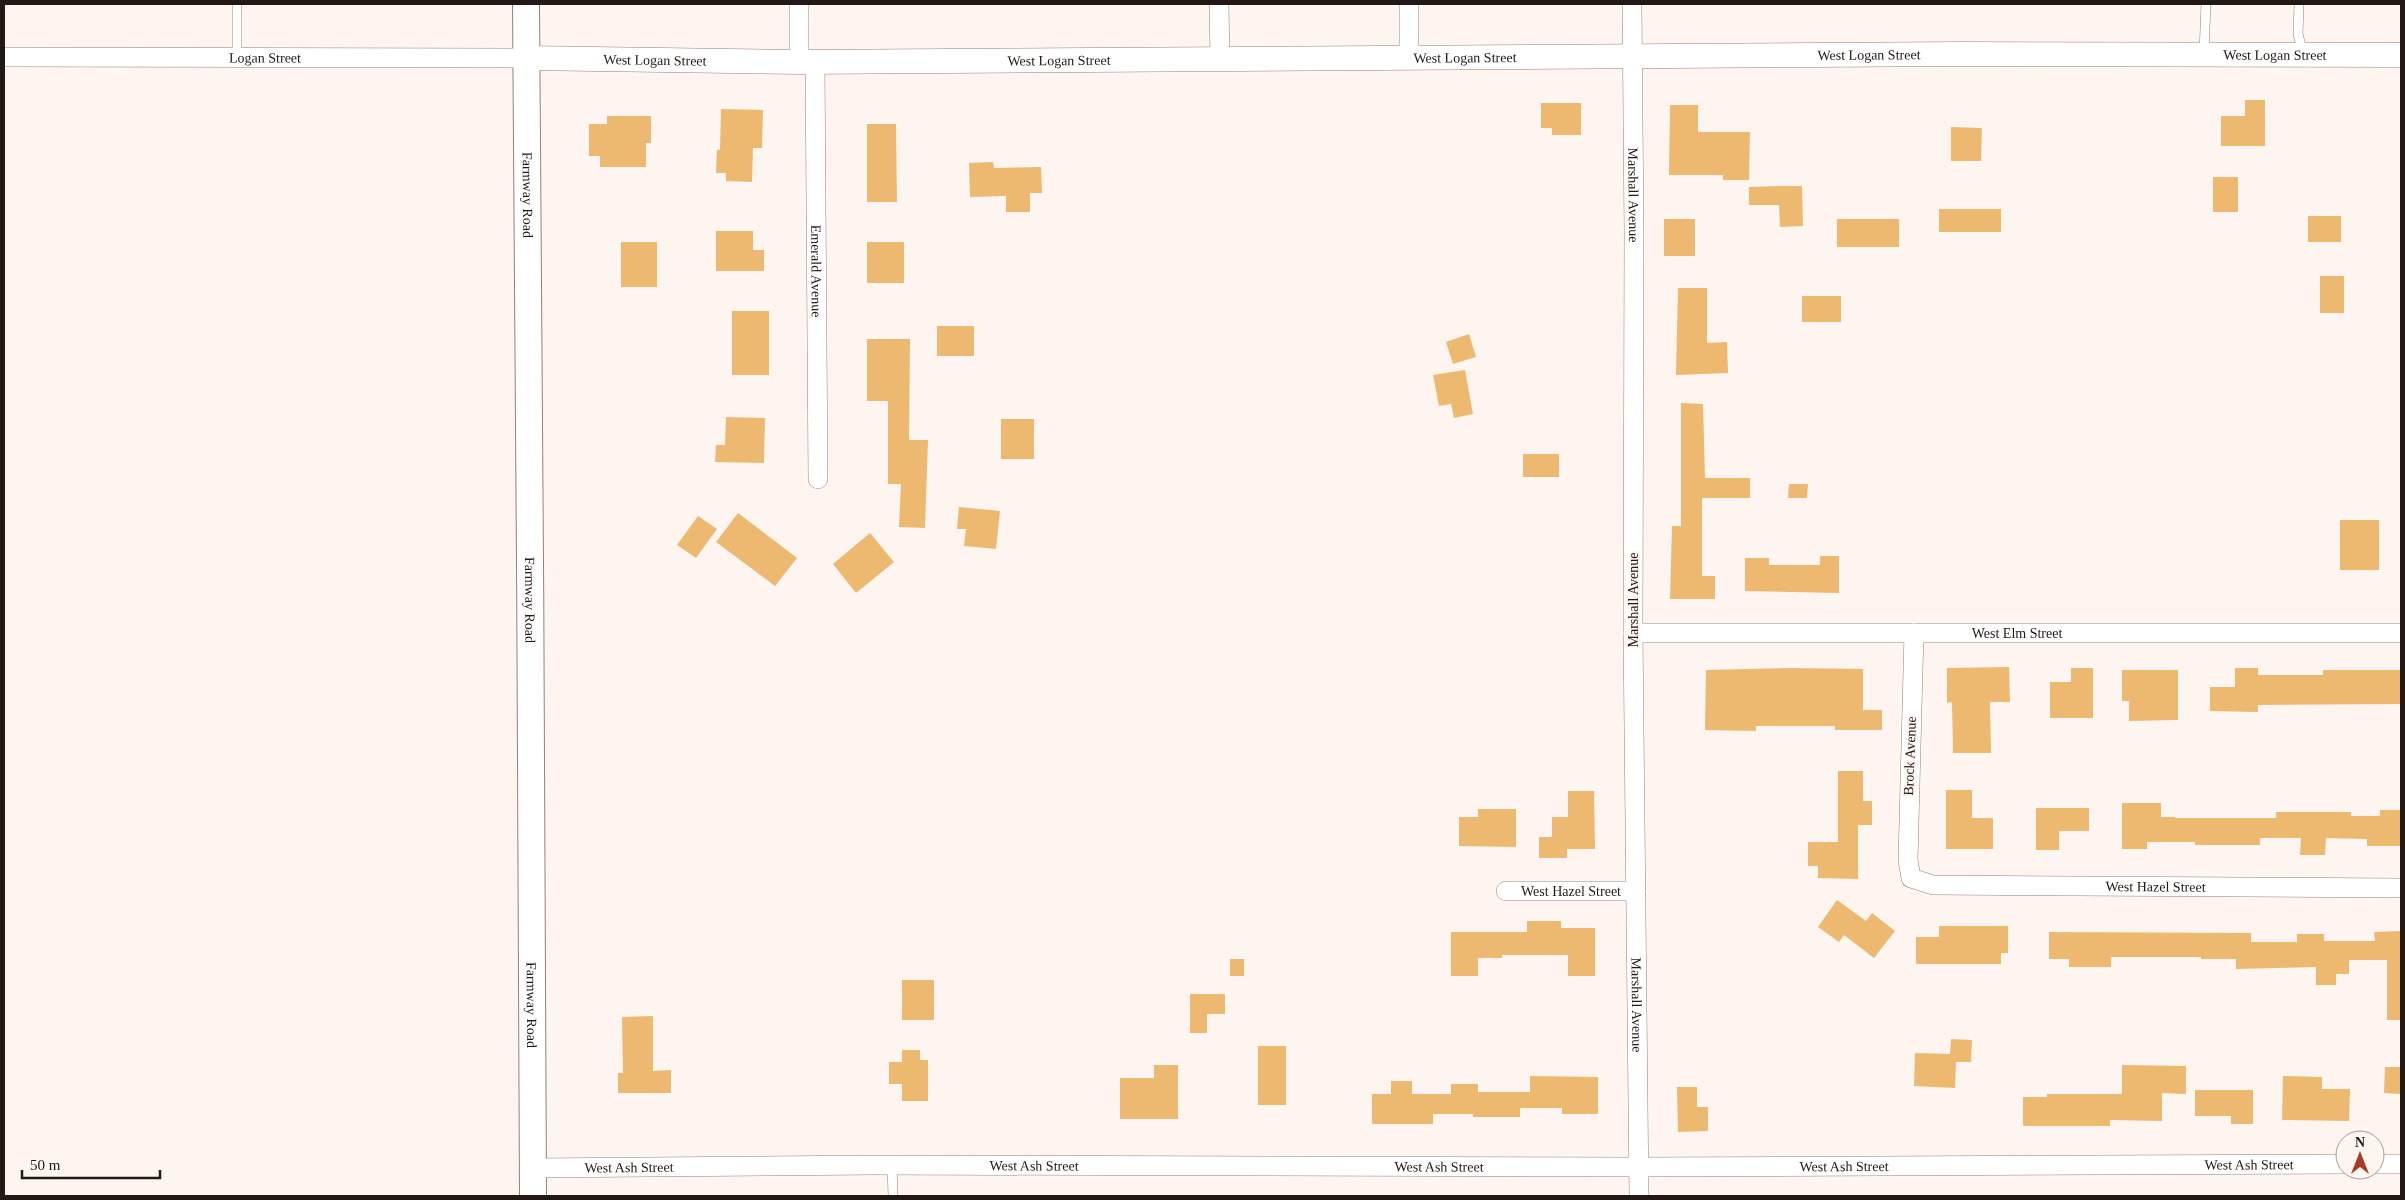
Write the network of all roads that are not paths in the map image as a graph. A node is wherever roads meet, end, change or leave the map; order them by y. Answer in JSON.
{"nodes":[{"id":1,"x":237,"y":4,"type":"edge"},
{"id":2,"x":526,"y":4,"type":"edge"},
{"id":3,"x":799,"y":4,"type":"edge"},
{"id":4,"x":1219,"y":4,"type":"edge"},
{"id":5,"x":1409,"y":4,"type":"edge"},
{"id":6,"x":1632,"y":4,"type":"edge"},
{"id":7,"x":2206,"y":4,"type":"edge"},
{"id":8,"x":2299,"y":4,"type":"edge"},
{"id":9,"x":2204,"y":55,"type":"junction"},
{"id":10,"x":2303,"y":55,"type":"junction"},
{"id":11,"x":2401,"y":55,"type":"edge"},
{"id":12,"x":4,"y":57,"type":"edge"},
{"id":13,"x":237,"y":58,"type":"junction"},
{"id":14,"x":527,"y":58,"type":"junction"},
{"id":15,"x":1220,"y":58,"type":"junction"},
{"id":16,"x":1409,"y":58,"type":"junction"},
{"id":17,"x":1632,"y":58,"type":"junction"},
{"id":18,"x":807,"y":62,"type":"junction"},
{"id":19,"x":818,"y":479,"type":"dead end"},
{"id":20,"x":1633,"y":633,"type":"junction"},
{"id":21,"x":1914,"y":633,"type":"junction"},
{"id":22,"x":2401,"y":633,"type":"edge"},
{"id":23,"x":1911,"y":878,"type":"joint"},
{"id":24,"x":2401,"y":888,"type":"edge"},
{"id":25,"x":1506,"y":891,"type":"dead end"},
{"id":26,"x":1636,"y":892,"type":"junction"},
{"id":27,"x":2335,"y":1164,"type":"edge"},
{"id":28,"x":2385,"y":1164,"type":"edge"},
{"id":29,"x":2401,"y":1164,"type":"edge"},
{"id":30,"x":892,"y":1165,"type":"junction"},
{"id":31,"x":1639,"y":1167,"type":"junction"},
{"id":32,"x":533,"y":1168,"type":"junction"},
{"id":33,"x":533,"y":1196,"type":"edge"},
{"id":34,"x":892,"y":1196,"type":"edge"},
{"id":35,"x":1639,"y":1196,"type":"edge"}],
"edges":[{"from":1,"to":13,"type":"lane"},
{"from":2,"to":14,"type":"main road","name":"Farmway Road"},
{"from":3,"to":18,"type":"street","name":"Emerald Avenue"},
{"from":4,"to":15,"type":"street"},
{"from":5,"to":16,"type":"street"},
{"from":6,"to":17,"type":"street","name":"Marshall Avenue"},
{"from":7,"to":9,"type":"lane"},
{"from":8,"to":10,"type":"lane"},
{"from":9,"to":10,"type":"street","name":"West Logan Street"},
{"from":9,"to":17,"type":"street","name":"West Logan Street"},
{"from":10,"to":11,"type":"street","name":"West Logan Street"},
{"from":12,"to":13,"type":"street","name":"Logan Street"},
{"from":13,"to":14,"type":"street","name":"Logan Street"},
{"from":14,"to":18,"type":"street","name":"West Logan Street"},
{"from":14,"to":32,"type":"main road","name":"Farmway Road"},
{"from":15,"to":16,"type":"street","name":"West Logan Street"},
{"from":15,"to":18,"type":"street","name":"West Logan Street"},
{"from":16,"to":17,"type":"street","name":"West Logan Street"},
{"from":17,"to":20,"type":"street","name":"Marshall Avenue"},
{"from":18,"to":19,"type":"street","name":"Emerald Avenue"},
{"from":20,"to":21,"type":"street","name":"West Elm Street"},
{"from":20,"to":26,"type":"street","name":"Marshall Avenue"},
{"from":21,"to":22,"type":"street","name":"West Elm Street"},
{"from":21,"to":23,"type":"street","name":"Brock Avenue"},
{"from":23,"to":24,"type":"street","name":"West Hazel Street"},
{"from":25,"to":26,"type":"street","name":"West Hazel Street"},
{"from":26,"to":31,"type":"street","name":"Marshall Avenue"},
{"from":27,"to":31,"type":"street","name":"West Ash Street"},
{"from":28,"to":29,"type":"street"},
{"from":30,"to":31,"type":"street","name":"West Ash Street"},
{"from":30,"to":32,"type":"street","name":"West Ash Street"},
{"from":30,"to":34,"type":"lane"},
{"from":31,"to":35,"type":"street","name":"Marshall Avenue"},
{"from":32,"to":33,"type":"main road","name":"Farmway Road"}]}
